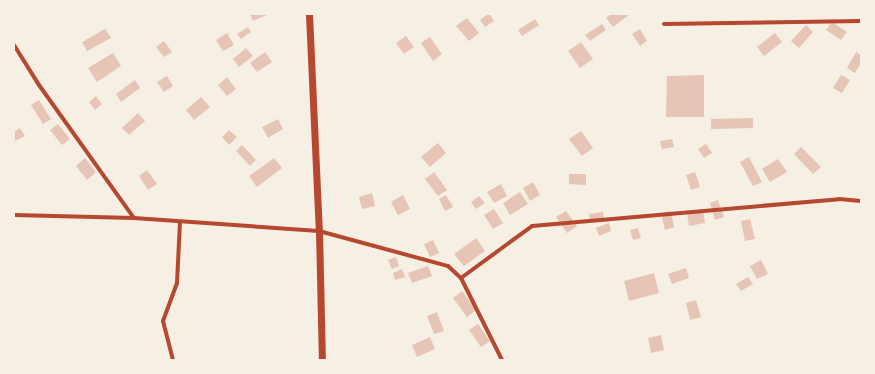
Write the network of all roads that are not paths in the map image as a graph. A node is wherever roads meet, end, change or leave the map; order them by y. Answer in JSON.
{"nodes":[{"id":1,"x":310,"y":14,"type":"edge"},
{"id":2,"x":861,"y":21,"type":"edge"},
{"id":3,"x":664,"y":24,"type":"dead end"},
{"id":4,"x":14,"y":44,"type":"edge"},
{"id":5,"x":861,"y":201,"type":"edge"},
{"id":6,"x":14,"y":215,"type":"edge"},
{"id":7,"x":134,"y":218,"type":"junction"},
{"id":8,"x":180,"y":222,"type":"junction"},
{"id":9,"x":319,"y":231,"type":"junction"},
{"id":10,"x":461,"y":278,"type":"junction"},
{"id":11,"x":323,"y":359,"type":"edge"},
{"id":12,"x":173,"y":360,"type":"edge"},
{"id":13,"x":502,"y":360,"type":"edge"}],
"edges":[{"from":1,"to":9,"type":"street"},
{"from":2,"to":3,"type":"street"},
{"from":4,"to":7,"type":"street"},
{"from":5,"to":10,"type":"street"},
{"from":6,"to":7,"type":"street"},
{"from":7,"to":8,"type":"street"},
{"from":8,"to":9,"type":"street"},
{"from":8,"to":12,"type":"street"},
{"from":9,"to":10,"type":"street"},
{"from":9,"to":11,"type":"street"},
{"from":10,"to":13,"type":"street"}]}
